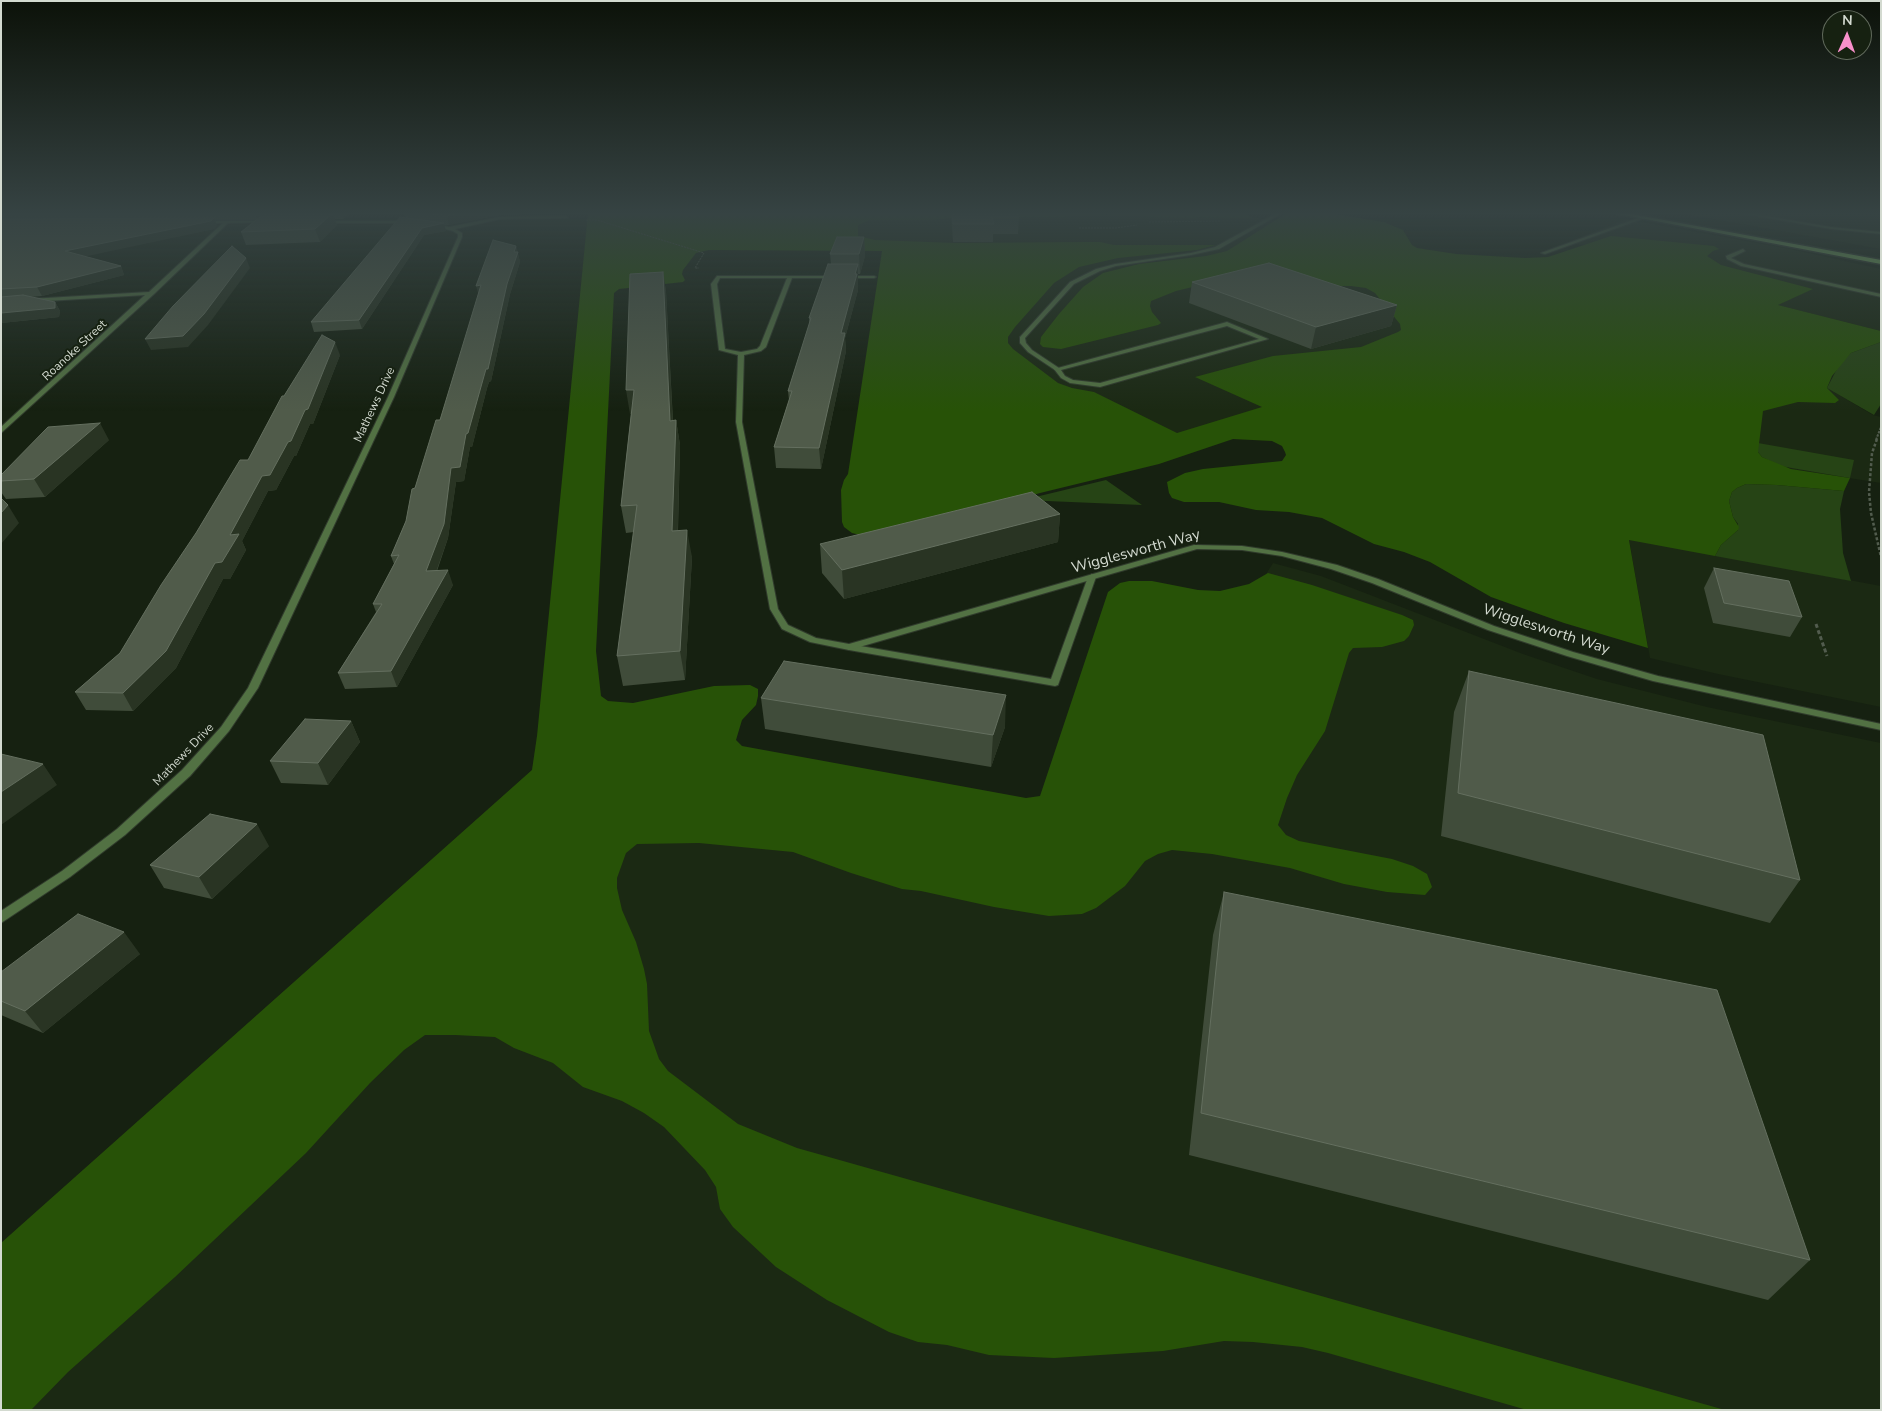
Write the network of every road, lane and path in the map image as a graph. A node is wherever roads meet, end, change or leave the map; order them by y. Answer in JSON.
{"nodes":[{"id":1,"x":167,"y":279,"type":"edge"},
{"id":2,"x":443,"y":279,"type":"edge"},
{"id":3,"x":718,"y":279,"type":"edge"},
{"id":4,"x":789,"y":279,"type":"edge"},
{"id":5,"x":1080,"y":279,"type":"edge"},
{"id":6,"x":1805,"y":279,"type":"edge"},
{"id":7,"x":152,"y":293,"type":"junction"},
{"id":8,"x":1881,"y":296,"type":"edge"},
{"id":9,"x":20,"y":301,"type":"edge"},
{"id":10,"x":741,"y":354,"type":"junction"},
{"id":11,"x":1057,"y":369,"type":"junction"},
{"id":12,"x":1881,"y":427,"type":"edge"},
{"id":13,"x":1,"y":431,"type":"edge"},
{"id":14,"x":1881,"y":556,"type":"edge"},
{"id":15,"x":1092,"y":577,"type":"junction"},
{"id":16,"x":1816,"y":624,"type":"dead end"},
{"id":17,"x":849,"y":647,"type":"junction"},
{"id":18,"x":1827,"y":656,"type":"dead end"},
{"id":19,"x":1881,"y":726,"type":"edge"},
{"id":20,"x":1,"y":918,"type":"edge"}],
"edges":[{"from":1,"to":7,"type":"street","name":"Roanoke Street"},
{"from":2,"to":20,"type":"street","name":"Mathews Drive"},
{"from":3,"to":10,"type":"street"},
{"from":4,"to":10,"type":"street"},
{"from":5,"to":11,"type":"street"},
{"from":6,"to":8,"type":"street"},
{"from":7,"to":9,"type":"street"},
{"from":7,"to":13,"type":"street","name":"Roanoke Street"},
{"from":10,"to":17,"type":"street","name":"Wigglesworth Way"},
{"from":11,"to":11,"type":"street"},
{"from":12,"to":14,"type":"path"},
{"from":15,"to":17,"type":"street","name":"Wigglesworth Way"},
{"from":15,"to":17,"type":"street"},
{"from":15,"to":19,"type":"street","name":"Wigglesworth Way"},
{"from":16,"to":18,"type":"path"}]}
